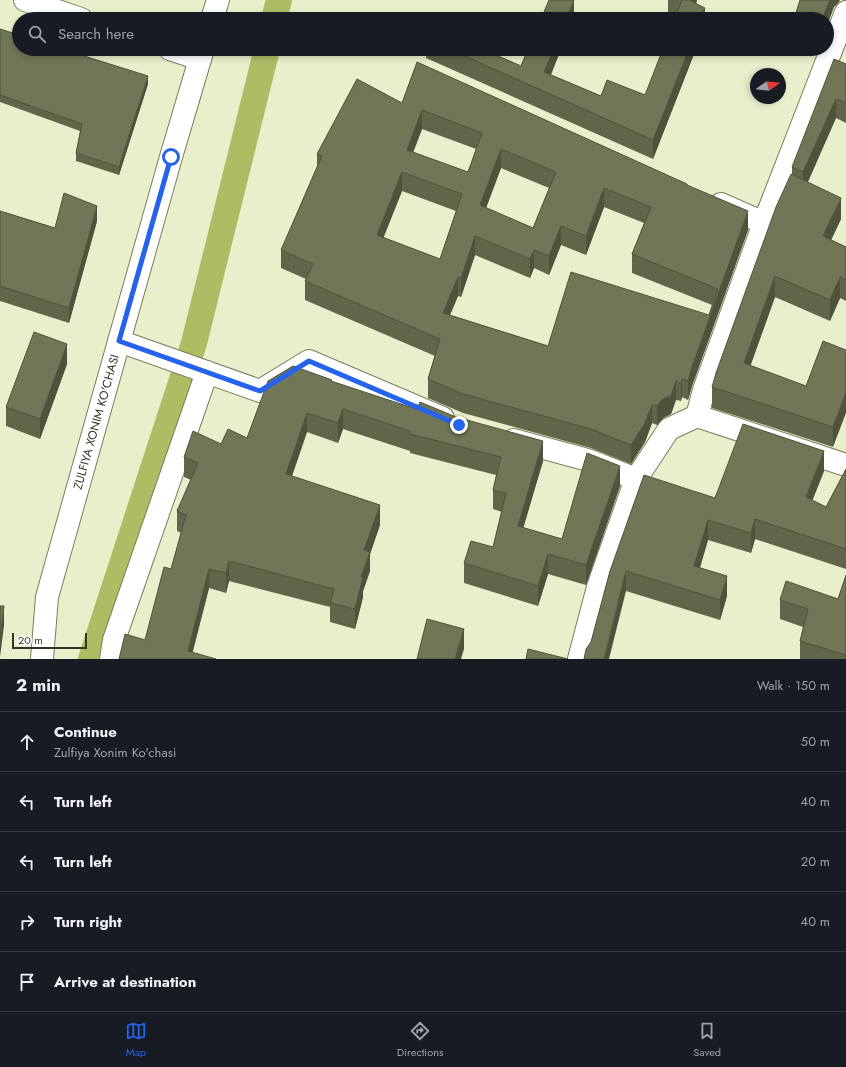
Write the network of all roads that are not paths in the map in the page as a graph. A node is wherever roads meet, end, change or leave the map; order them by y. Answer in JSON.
{"nodes":[{"id":1,"x":25,"y":0,"type":"edge"},
{"id":2,"x":218,"y":0,"type":"edge"},
{"id":3,"x":60,"y":12,"type":"edge"},
{"id":4,"x":214,"y":12,"type":"edge"},
{"id":5,"x":846,"y":12,"type":"edge"},
{"id":6,"x":834,"y":43,"type":"edge"},
{"id":7,"x":201,"y":56,"type":"edge"},
{"id":8,"x":829,"y":56,"type":"edge"},
{"id":9,"x":707,"y":197,"type":"edge"},
{"id":10,"x":764,"y":223,"type":"junction"},
{"id":11,"x":119,"y":341,"type":"junction"},
{"id":12,"x":207,"y":372,"type":"junction"},
{"id":13,"x":697,"y":416,"type":"junction"},
{"id":14,"x":459,"y":425,"type":"edge"},
{"id":15,"x":497,"y":435,"type":"edge"},
{"id":16,"x":846,"y":465,"type":"edge"},
{"id":17,"x":636,"y":479,"type":"junction"},
{"id":18,"x":42,"y":659,"type":"edge"},
{"id":19,"x":111,"y":659,"type":"edge"},
{"id":20,"x":579,"y":659,"type":"edge"}],
"edges":[{"from":1,"to":3,"type":"street"},
{"from":2,"to":4,"type":"street"},
{"from":5,"to":6,"type":"street"},
{"from":7,"to":11,"type":"street","name":"ZULFIYA XONIM KO'CHASI"},
{"from":8,"to":10,"type":"street"},
{"from":9,"to":10,"type":"street"},
{"from":10,"to":13,"type":"street"},
{"from":11,"to":12,"type":"street"},
{"from":11,"to":18,"type":"street","name":"ZULFIYA XONIM KO'CHASI"},
{"from":12,"to":14,"type":"street"},
{"from":12,"to":19,"type":"street"},
{"from":13,"to":16,"type":"street"},
{"from":13,"to":17,"type":"street"},
{"from":15,"to":17,"type":"street"},
{"from":17,"to":20,"type":"street"}]}
